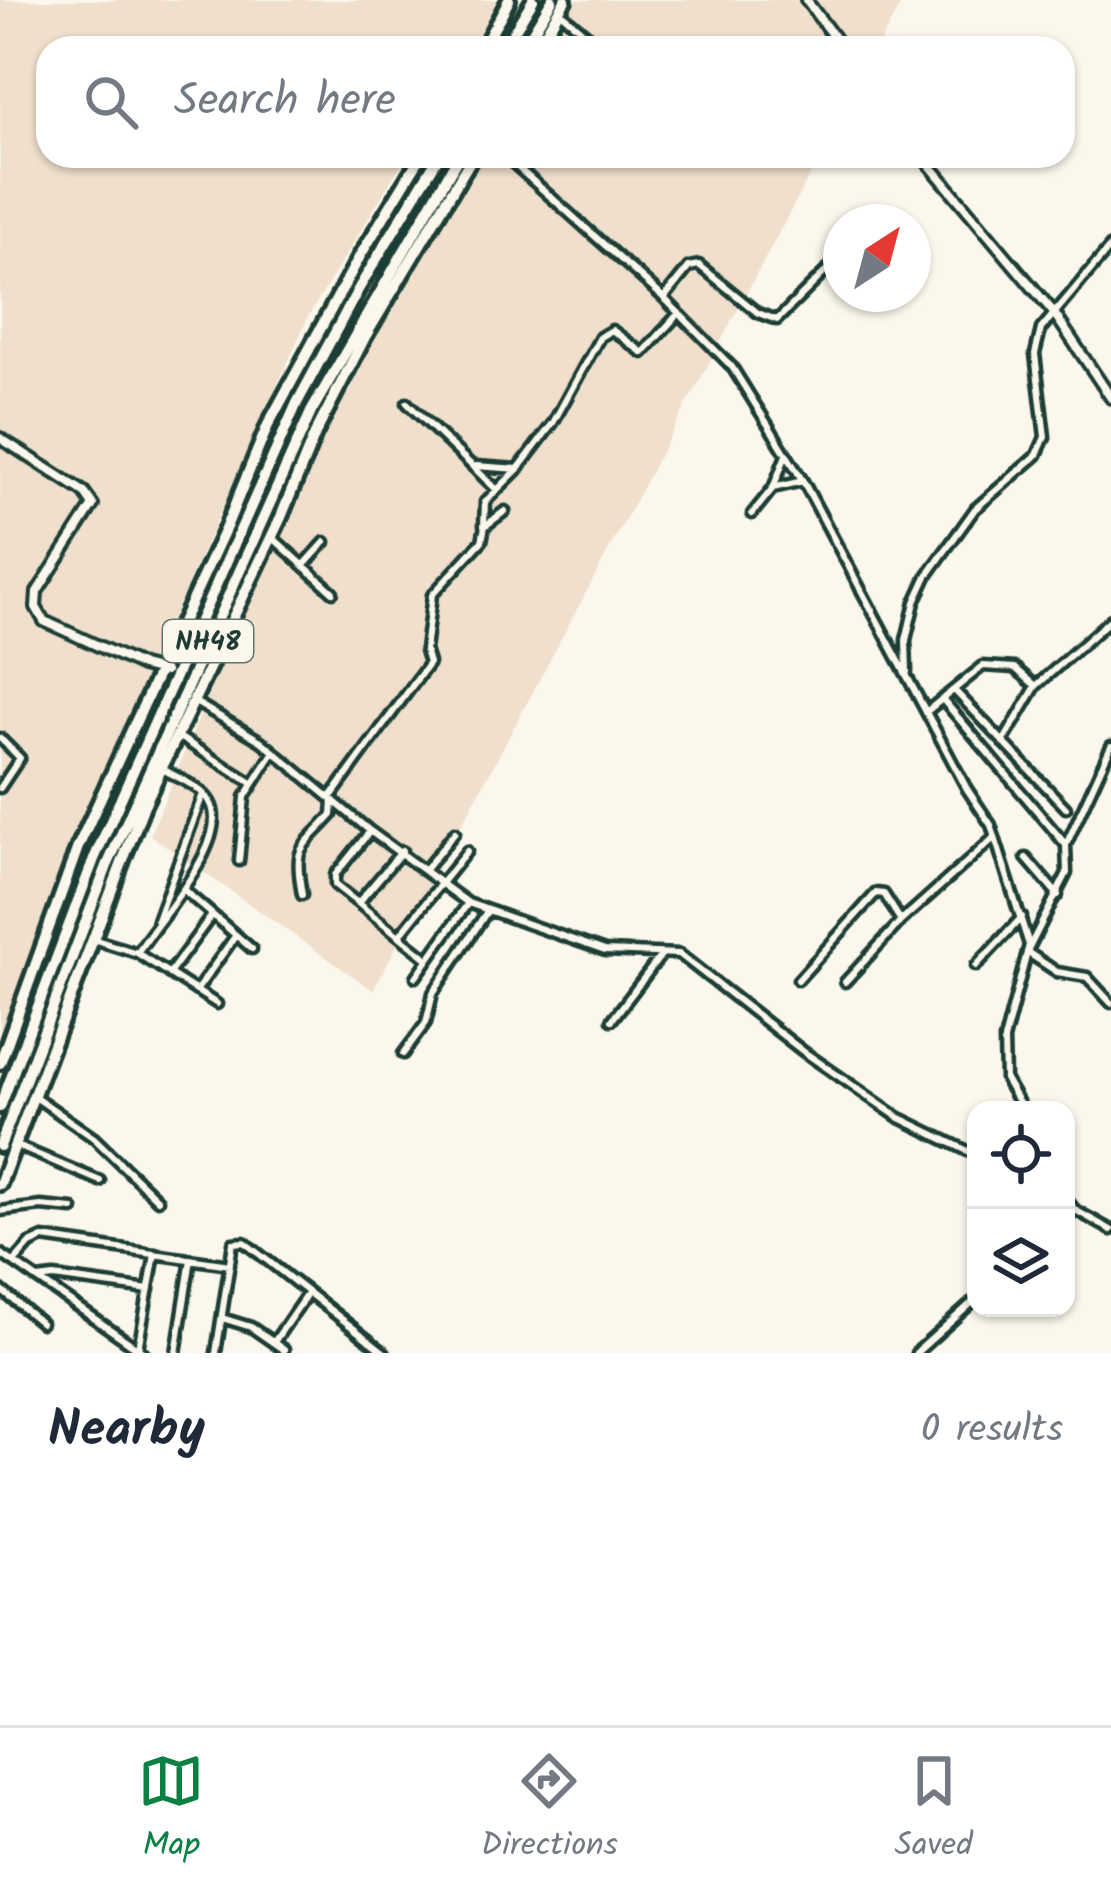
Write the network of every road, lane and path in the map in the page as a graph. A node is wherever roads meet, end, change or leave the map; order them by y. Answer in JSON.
{"nodes":[{"id":1,"x":509,"y":0,"type":"edge"},
{"id":2,"x":533,"y":0,"type":"edge"},
{"id":3,"x":806,"y":0,"type":"edge"},
{"id":4,"x":559,"y":4,"type":"edge"},
{"id":5,"x":490,"y":36,"type":"edge"},
{"id":6,"x":511,"y":36,"type":"edge"},
{"id":7,"x":533,"y":36,"type":"edge"},
{"id":8,"x":543,"y":36,"type":"edge"},
{"id":9,"x":590,"y":36,"type":"edge"},
{"id":10,"x":833,"y":36,"type":"edge"},
{"id":11,"x":414,"y":168,"type":"edge"},
{"id":12,"x":427,"y":168,"type":"edge"},
{"id":13,"x":432,"y":168,"type":"edge"},
{"id":14,"x":452,"y":168,"type":"edge"},
{"id":15,"x":466,"y":168,"type":"edge"},
{"id":16,"x":519,"y":168,"type":"edge"},
{"id":17,"x":932,"y":168,"type":"edge"},
{"id":18,"x":430,"y":171,"type":"junction"},
{"id":19,"x":1111,"y":246,"type":"edge"},
{"id":20,"x":823,"y":275,"type":"edge"},
{"id":21,"x":664,"y":298,"type":"junction"},
{"id":22,"x":679,"y":313,"type":"junction"},
{"id":23,"x":1054,"y":313,"type":"junction"},
{"id":24,"x":1111,"y":398,"type":"edge"},
{"id":25,"x":407,"y":403,"type":"dead end"},
{"id":26,"x":0,"y":438,"type":"edge"},
{"id":27,"x":786,"y":455,"type":"junction"},
{"id":28,"x":476,"y":466,"type":"junction"},
{"id":29,"x":518,"y":469,"type":"junction"},
{"id":30,"x":802,"y":481,"type":"junction"},
{"id":31,"x":773,"y":488,"type":"junction"},
{"id":32,"x":496,"y":489,"type":"junction"},
{"id":33,"x":505,"y":511,"type":"dead end"},
{"id":34,"x":752,"y":514,"type":"dead end"},
{"id":35,"x":484,"y":530,"type":"junction"},
{"id":36,"x":272,"y":537,"type":"junction"},
{"id":37,"x":325,"y":542,"type":"dead end"},
{"id":38,"x":305,"y":564,"type":"junction"},
{"id":39,"x":333,"y":592,"type":"dead end"},
{"id":40,"x":1111,"y":619,"type":"edge"},
{"id":41,"x":163,"y":672,"type":"junction"},
{"id":42,"x":907,"y":675,"type":"junction"},
{"id":43,"x":1036,"y":686,"type":"junction"},
{"id":44,"x":197,"y":692,"type":"junction"},
{"id":45,"x":956,"y":692,"type":"junction"},
{"id":46,"x":944,"y":701,"type":"junction"},
{"id":47,"x":926,"y":712,"type":"junction"},
{"id":48,"x":179,"y":737,"type":"junction"},
{"id":49,"x":0,"y":738,"type":"edge"},
{"id":50,"x":1003,"y":742,"type":"junction"},
{"id":51,"x":1111,"y":746,"type":"edge"},
{"id":52,"x":273,"y":752,"type":"junction"},
{"id":53,"x":163,"y":769,"type":"junction"},
{"id":54,"x":252,"y":784,"type":"junction"},
{"id":55,"x":0,"y":788,"type":"edge"},
{"id":56,"x":203,"y":794,"type":"junction"},
{"id":57,"x":331,"y":799,"type":"junction"},
{"id":58,"x":1066,"y":808,"type":"dead end"},
{"id":59,"x":370,"y":831,"type":"junction"},
{"id":60,"x":455,"y":832,"type":"dead end"},
{"id":61,"x":995,"y":837,"type":"junction"},
{"id":62,"x":1066,"y":845,"type":"junction"},
{"id":63,"x":401,"y":851,"type":"junction"},
{"id":64,"x":466,"y":851,"type":"dead end"},
{"id":65,"x":1026,"y":857,"type":"dead end"},
{"id":66,"x":239,"y":860,"type":"dead end"},
{"id":67,"x":424,"y":872,"type":"junction"},
{"id":68,"x":439,"y":883,"type":"junction"},
{"id":69,"x":185,"y":891,"type":"junction"},
{"id":70,"x":302,"y":895,"type":"dead end"},
{"id":71,"x":1058,"y":895,"type":"junction"},
{"id":72,"x":358,"y":903,"type":"junction"},
{"id":73,"x":468,"y":903,"type":"junction"},
{"id":74,"x":489,"y":908,"type":"junction"},
{"id":75,"x":212,"y":915,"type":"junction"},
{"id":76,"x":1022,"y":916,"type":"junction"},
{"id":77,"x":901,"y":921,"type":"junction"},
{"id":78,"x":156,"y":923,"type":"junction"},
{"id":79,"x":236,"y":935,"type":"junction"},
{"id":80,"x":399,"y":936,"type":"junction"},
{"id":81,"x":93,"y":939,"type":"junction"},
{"id":82,"x":252,"y":949,"type":"dead end"},
{"id":83,"x":1027,"y":952,"type":"junction"},
{"id":84,"x":137,"y":953,"type":"junction"},
{"id":85,"x":662,"y":954,"type":"junction"},
{"id":86,"x":428,"y":959,"type":"junction"},
{"id":87,"x":976,"y":966,"type":"dead end"},
{"id":88,"x":169,"y":974,"type":"junction"},
{"id":89,"x":416,"y":977,"type":"dead end"},
{"id":90,"x":798,"y":980,"type":"dead end"},
{"id":91,"x":844,"y":982,"type":"dead end"},
{"id":92,"x":196,"y":991,"type":"junction"},
{"id":93,"x":1111,"y":1003,"type":"edge"},
{"id":94,"x":217,"y":1004,"type":"dead end"},
{"id":95,"x":612,"y":1020,"type":"dead end"},
{"id":96,"x":403,"y":1054,"type":"dead end"},
{"id":97,"x":0,"y":1063,"type":"edge"},
{"id":98,"x":34,"y":1096,"type":"junction"},
{"id":99,"x":1018,"y":1101,"type":"edge"},
{"id":100,"x":0,"y":1107,"type":"edge"},
{"id":101,"x":16,"y":1145,"type":"junction"},
{"id":102,"x":0,"y":1146,"type":"edge"},
{"id":103,"x":967,"y":1151,"type":"edge"},
{"id":104,"x":100,"y":1181,"type":"dead end"},
{"id":105,"x":0,"y":1184,"type":"edge"},
{"id":106,"x":158,"y":1200,"type":"dead end"},
{"id":107,"x":73,"y":1209,"type":"dead end"},
{"id":108,"x":1075,"y":1210,"type":"edge"},
{"id":109,"x":0,"y":1211,"type":"edge"},
{"id":110,"x":1111,"y":1230,"type":"edge"},
{"id":111,"x":0,"y":1253,"type":"edge"},
{"id":112,"x":155,"y":1254,"type":"junction"},
{"id":113,"x":191,"y":1259,"type":"junction"},
{"id":114,"x":14,"y":1262,"type":"junction"},
{"id":115,"x":230,"y":1265,"type":"junction"},
{"id":116,"x":38,"y":1279,"type":"junction"},
{"id":117,"x":0,"y":1289,"type":"edge"},
{"id":118,"x":148,"y":1290,"type":"junction"},
{"id":119,"x":308,"y":1294,"type":"junction"},
{"id":120,"x":967,"y":1307,"type":"edge"},
{"id":121,"x":222,"y":1318,"type":"junction"},
{"id":122,"x":41,"y":1322,"type":"dead end"},
{"id":123,"x":274,"y":1342,"type":"junction"},
{"id":124,"x":284,"y":1350,"type":"dead end"},
{"id":125,"x":141,"y":1351,"type":"edge"},
{"id":126,"x":176,"y":1353,"type":"edge"},
{"id":127,"x":215,"y":1353,"type":"edge"},
{"id":128,"x":385,"y":1353,"type":"edge"},
{"id":129,"x":916,"y":1353,"type":"edge"}],
"edges":[{"from":1,"to":5,"type":"highway"},
{"from":2,"to":6,"type":"highway"},
{"from":3,"to":10,"type":"street"},
{"from":4,"to":7,"type":"highway"},
{"from":4,"to":8,"type":"highway"},
{"from":4,"to":9,"type":"street"},
{"from":11,"to":41,"type":"highway"},
{"from":12,"to":18,"type":"highway"},
{"from":13,"to":18,"type":"highway","number":"NH48"},
{"from":14,"to":102,"type":"highway","number":"NH48"},
{"from":15,"to":36,"type":"highway"},
{"from":16,"to":21,"type":"street"},
{"from":17,"to":23,"type":"street"},
{"from":18,"to":100,"type":"highway","number":"NH48"},
{"from":19,"to":23,"type":"street"},
{"from":20,"to":21,"type":"street"},
{"from":21,"to":22,"type":"street"},
{"from":22,"to":27,"type":"street"},
{"from":22,"to":29,"type":"street"},
{"from":23,"to":24,"type":"street"},
{"from":23,"to":42,"type":"street"},
{"from":25,"to":28,"type":"street"},
{"from":26,"to":41,"type":"street"},
{"from":27,"to":30,"type":"street"},
{"from":27,"to":31,"type":"street"},
{"from":28,"to":29,"type":"street"},
{"from":28,"to":32,"type":"street"},
{"from":29,"to":32,"type":"street"},
{"from":30,"to":31,"type":"street"},
{"from":30,"to":42,"type":"street"},
{"from":31,"to":34,"type":"street"},
{"from":32,"to":35,"type":"street"},
{"from":33,"to":35,"type":"street"},
{"from":35,"to":57,"type":"street"},
{"from":36,"to":38,"type":"street"},
{"from":36,"to":44,"type":"highway"},
{"from":37,"to":38,"type":"street"},
{"from":38,"to":39,"type":"street"},
{"from":40,"to":43,"type":"street"},
{"from":41,"to":97,"type":"highway"},
{"from":42,"to":47,"type":"street"},
{"from":43,"to":45,"type":"street"},
{"from":43,"to":50,"type":"street"},
{"from":44,"to":48,"type":"highway"},
{"from":44,"to":52,"type":"street"},
{"from":45,"to":46,"type":"street"},
{"from":45,"to":50,"type":"street"},
{"from":46,"to":47,"type":"street"},
{"from":46,"to":62,"type":"street"},
{"from":47,"to":61,"type":"street"},
{"from":48,"to":53,"type":"highway"},
{"from":48,"to":54,"type":"street"},
{"from":49,"to":55,"type":"street"},
{"from":50,"to":58,"type":"street"},
{"from":51,"to":62,"type":"street"},
{"from":52,"to":54,"type":"street"},
{"from":52,"to":57,"type":"street"},
{"from":53,"to":56,"type":"street"},
{"from":53,"to":81,"type":"highway"},
{"from":54,"to":66,"type":"street"},
{"from":56,"to":69,"type":"street"},
{"from":56,"to":78,"type":"street"},
{"from":57,"to":59,"type":"street"},
{"from":57,"to":70,"type":"street"},
{"from":59,"to":63,"type":"street"},
{"from":59,"to":72,"type":"street"},
{"from":60,"to":67,"type":"street"},
{"from":61,"to":76,"type":"street"},
{"from":61,"to":77,"type":"street"},
{"from":62,"to":71,"type":"street"},
{"from":63,"to":67,"type":"street"},
{"from":63,"to":72,"type":"street"},
{"from":64,"to":68,"type":"street"},
{"from":65,"to":71,"type":"street"},
{"from":67,"to":68,"type":"street"},
{"from":68,"to":73,"type":"street"},
{"from":68,"to":80,"type":"street"},
{"from":69,"to":75,"type":"street"},
{"from":69,"to":78,"type":"street"},
{"from":71,"to":83,"type":"street"},
{"from":72,"to":80,"type":"street"},
{"from":73,"to":74,"type":"street"},
{"from":73,"to":86,"type":"street"},
{"from":74,"to":85,"type":"street"},
{"from":74,"to":96,"type":"street"},
{"from":75,"to":79,"type":"street"},
{"from":75,"to":88,"type":"street"},
{"from":76,"to":83,"type":"street"},
{"from":76,"to":87,"type":"street"},
{"from":77,"to":90,"type":"street"},
{"from":77,"to":91,"type":"street"},
{"from":78,"to":84,"type":"street"},
{"from":79,"to":82,"type":"street"},
{"from":79,"to":92,"type":"street"},
{"from":80,"to":86,"type":"street"},
{"from":81,"to":84,"type":"street"},
{"from":81,"to":98,"type":"highway"},
{"from":83,"to":93,"type":"street"},
{"from":83,"to":99,"type":"street"},
{"from":84,"to":88,"type":"street"},
{"from":85,"to":95,"type":"street"},
{"from":85,"to":103,"type":"street"},
{"from":86,"to":89,"type":"street"},
{"from":88,"to":92,"type":"street"},
{"from":92,"to":94,"type":"street"},
{"from":98,"to":101,"type":"highway"},
{"from":98,"to":106,"type":"street"},
{"from":101,"to":104,"type":"street"},
{"from":101,"to":105,"type":"highway"},
{"from":107,"to":109,"type":"street"},
{"from":108,"to":110,"type":"street"},
{"from":111,"to":114,"type":"street"},
{"from":112,"to":113,"type":"street"},
{"from":112,"to":114,"type":"street"},
{"from":112,"to":118,"type":"street"},
{"from":113,"to":115,"type":"street"},
{"from":113,"to":126,"type":"street"},
{"from":114,"to":116,"type":"street"},
{"from":115,"to":119,"type":"street"},
{"from":115,"to":121,"type":"street"},
{"from":116,"to":118,"type":"street"},
{"from":116,"to":125,"type":"street"},
{"from":117,"to":122,"type":"street"},
{"from":118,"to":125,"type":"street"},
{"from":119,"to":123,"type":"street"},
{"from":119,"to":128,"type":"street"},
{"from":120,"to":129,"type":"street"},
{"from":121,"to":123,"type":"street"},
{"from":121,"to":127,"type":"street"},
{"from":123,"to":124,"type":"street"}]}
